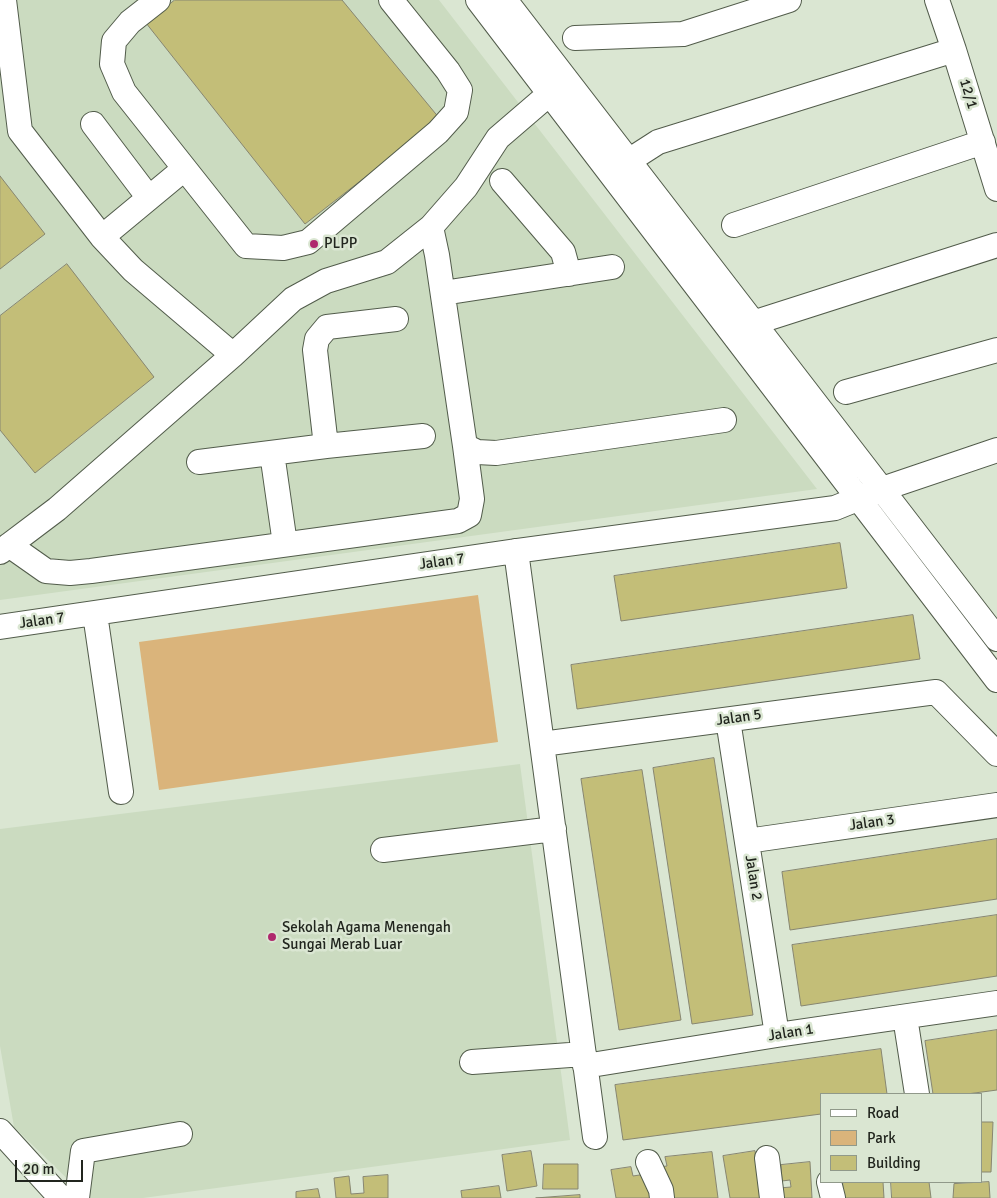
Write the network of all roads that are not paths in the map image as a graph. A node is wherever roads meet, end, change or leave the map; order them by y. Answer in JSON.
{"nodes":[{"id":1,"x":4,"y":0,"type":"edge"},
{"id":2,"x":158,"y":0,"type":"edge"},
{"id":3,"x":391,"y":0,"type":"edge"},
{"id":4,"x":478,"y":0,"type":"edge"},
{"id":5,"x":505,"y":0,"type":"edge"},
{"id":6,"x":789,"y":0,"type":"edge"},
{"id":7,"x":937,"y":0,"type":"edge"},
{"id":8,"x":575,"y":38,"type":"dead end"},
{"id":9,"x":954,"y":50,"type":"junction"},
{"id":10,"x":557,"y":86,"type":"junction"},
{"id":11,"x":7,"y":90,"type":"edge"},
{"id":12,"x":93,"y":124,"type":"dead end"},
{"id":13,"x":983,"y":142,"type":"junction"},
{"id":14,"x":619,"y":167,"type":"junction"},
{"id":15,"x":184,"y":169,"type":"junction"},
{"id":16,"x":502,"y":181,"type":"dead end"},
{"id":17,"x":997,"y":189,"type":"edge"},
{"id":18,"x":149,"y":198,"type":"junction"},
{"id":19,"x":734,"y":225,"type":"dead end"},
{"id":20,"x":431,"y":227,"type":"junction"},
{"id":21,"x":102,"y":237,"type":"junction"},
{"id":22,"x":997,"y":245,"type":"edge"},
{"id":23,"x":612,"y":267,"type":"dead end"},
{"id":24,"x":569,"y":274,"type":"junction"},
{"id":25,"x":443,"y":293,"type":"junction"},
{"id":26,"x":396,"y":319,"type":"dead end"},
{"id":27,"x":753,"y":322,"type":"junction"},
{"id":28,"x":997,"y":350,"type":"edge"},
{"id":29,"x":233,"y":355,"type":"junction"},
{"id":30,"x":846,"y":392,"type":"dead end"},
{"id":31,"x":724,"y":420,"type":"dead end"},
{"id":32,"x":423,"y":436,"type":"dead end"},
{"id":33,"x":326,"y":446,"type":"junction"},
{"id":34,"x":465,"y":446,"type":"junction"},
{"id":35,"x":997,"y":450,"type":"edge"},
{"id":36,"x":272,"y":453,"type":"junction"},
{"id":37,"x":199,"y":462,"type":"dead end"},
{"id":38,"x":882,"y":489,"type":"junction"},
{"id":39,"x":858,"y":499,"type":"junction"},
{"id":40,"x":285,"y":544,"type":"junction"},
{"id":41,"x":4,"y":548,"type":"edge"},
{"id":42,"x":516,"y":551,"type":"junction"},
{"id":43,"x":95,"y":614,"type":"junction"},
{"id":44,"x":0,"y":626,"type":"edge"},
{"id":45,"x":997,"y":639,"type":"edge"},
{"id":46,"x":997,"y":680,"type":"edge"},
{"id":47,"x":728,"y":720,"type":"junction"},
{"id":48,"x":542,"y":744,"type":"junction"},
{"id":49,"x":997,"y":754,"type":"edge"},
{"id":50,"x":121,"y":792,"type":"dead end"},
{"id":51,"x":997,"y":804,"type":"edge"},
{"id":52,"x":554,"y":829,"type":"junction"},
{"id":53,"x":747,"y":841,"type":"junction"},
{"id":54,"x":383,"y":850,"type":"dead end"},
{"id":55,"x":997,"y":1003,"type":"edge"},
{"id":56,"x":904,"y":1017,"type":"junction"},
{"id":57,"x":777,"y":1036,"type":"junction"},
{"id":58,"x":584,"y":1060,"type":"junction"},
{"id":59,"x":472,"y":1062,"type":"dead end"},
{"id":60,"x":917,"y":1093,"type":"edge"},
{"id":61,"x":0,"y":1131,"type":"edge"},
{"id":62,"x":180,"y":1134,"type":"dead end"},
{"id":63,"x":595,"y":1137,"type":"dead end"},
{"id":64,"x":767,"y":1158,"type":"dead end"},
{"id":65,"x":648,"y":1162,"type":"dead end"},
{"id":66,"x":829,"y":1183,"type":"edge"},
{"id":67,"x":61,"y":1198,"type":"edge"},
{"id":68,"x":77,"y":1198,"type":"edge"},
{"id":69,"x":662,"y":1198,"type":"edge"},
{"id":70,"x":772,"y":1198,"type":"edge"},
{"id":71,"x":833,"y":1198,"type":"edge"}],
"edges":[{"from":1,"to":11,"type":"street"},
{"from":2,"to":15,"type":"street"},
{"from":3,"to":15,"type":"street"},
{"from":4,"to":10,"type":"street"},
{"from":5,"to":10,"type":"street"},
{"from":6,"to":8,"type":"street"},
{"from":7,"to":9,"type":"street","name":"12/1"},
{"from":9,"to":13,"type":"street","name":"12/1"},
{"from":9,"to":14,"type":"street"},
{"from":10,"to":14,"type":"street"},
{"from":10,"to":20,"type":"street"},
{"from":11,"to":21,"type":"street"},
{"from":12,"to":18,"type":"street"},
{"from":13,"to":17,"type":"street","name":"12/1"},
{"from":13,"to":19,"type":"street"},
{"from":14,"to":27,"type":"street"},
{"from":14,"to":39,"type":"street"},
{"from":15,"to":18,"type":"street"},
{"from":16,"to":24,"type":"street"},
{"from":18,"to":21,"type":"street"},
{"from":20,"to":25,"type":"street"},
{"from":20,"to":29,"type":"street"},
{"from":21,"to":29,"type":"street"},
{"from":22,"to":27,"type":"street"},
{"from":23,"to":24,"type":"street"},
{"from":24,"to":25,"type":"street"},
{"from":25,"to":34,"type":"street"},
{"from":26,"to":33,"type":"street"},
{"from":27,"to":38,"type":"street"},
{"from":28,"to":30,"type":"street"},
{"from":29,"to":41,"type":"street"},
{"from":31,"to":34,"type":"street"},
{"from":32,"to":33,"type":"street"},
{"from":33,"to":36,"type":"street"},
{"from":34,"to":40,"type":"street"},
{"from":35,"to":38,"type":"street","name":"Jalan 7"},
{"from":36,"to":37,"type":"street"},
{"from":36,"to":40,"type":"street"},
{"from":38,"to":39,"type":"street","name":"Jalan 7"},
{"from":38,"to":45,"type":"street"},
{"from":39,"to":42,"type":"street","name":"Jalan 7"},
{"from":39,"to":46,"type":"street"},
{"from":40,"to":41,"type":"street"},
{"from":42,"to":43,"type":"street","name":"Jalan 7"},
{"from":42,"to":48,"type":"street"},
{"from":43,"to":44,"type":"street","name":"Jalan 7"},
{"from":43,"to":50,"type":"street"},
{"from":47,"to":48,"type":"street","name":"Jalan 5"},
{"from":47,"to":49,"type":"street","name":"Jalan 5"},
{"from":47,"to":53,"type":"street","name":"Jalan 2"},
{"from":48,"to":52,"type":"street"},
{"from":51,"to":53,"type":"street","name":"Jalan 3"},
{"from":52,"to":54,"type":"street"},
{"from":52,"to":58,"type":"street"},
{"from":53,"to":57,"type":"street","name":"Jalan 2"},
{"from":55,"to":56,"type":"street","name":"Jalan 1"},
{"from":56,"to":57,"type":"street","name":"Jalan 1"},
{"from":56,"to":60,"type":"street"},
{"from":57,"to":58,"type":"street","name":"Jalan 1"},
{"from":58,"to":59,"type":"street","name":"Jalan 1"},
{"from":58,"to":63,"type":"street"},
{"from":61,"to":67,"type":"street"},
{"from":62,"to":68,"type":"street"},
{"from":64,"to":70,"type":"street"},
{"from":65,"to":69,"type":"street"},
{"from":66,"to":71,"type":"street"}]}
